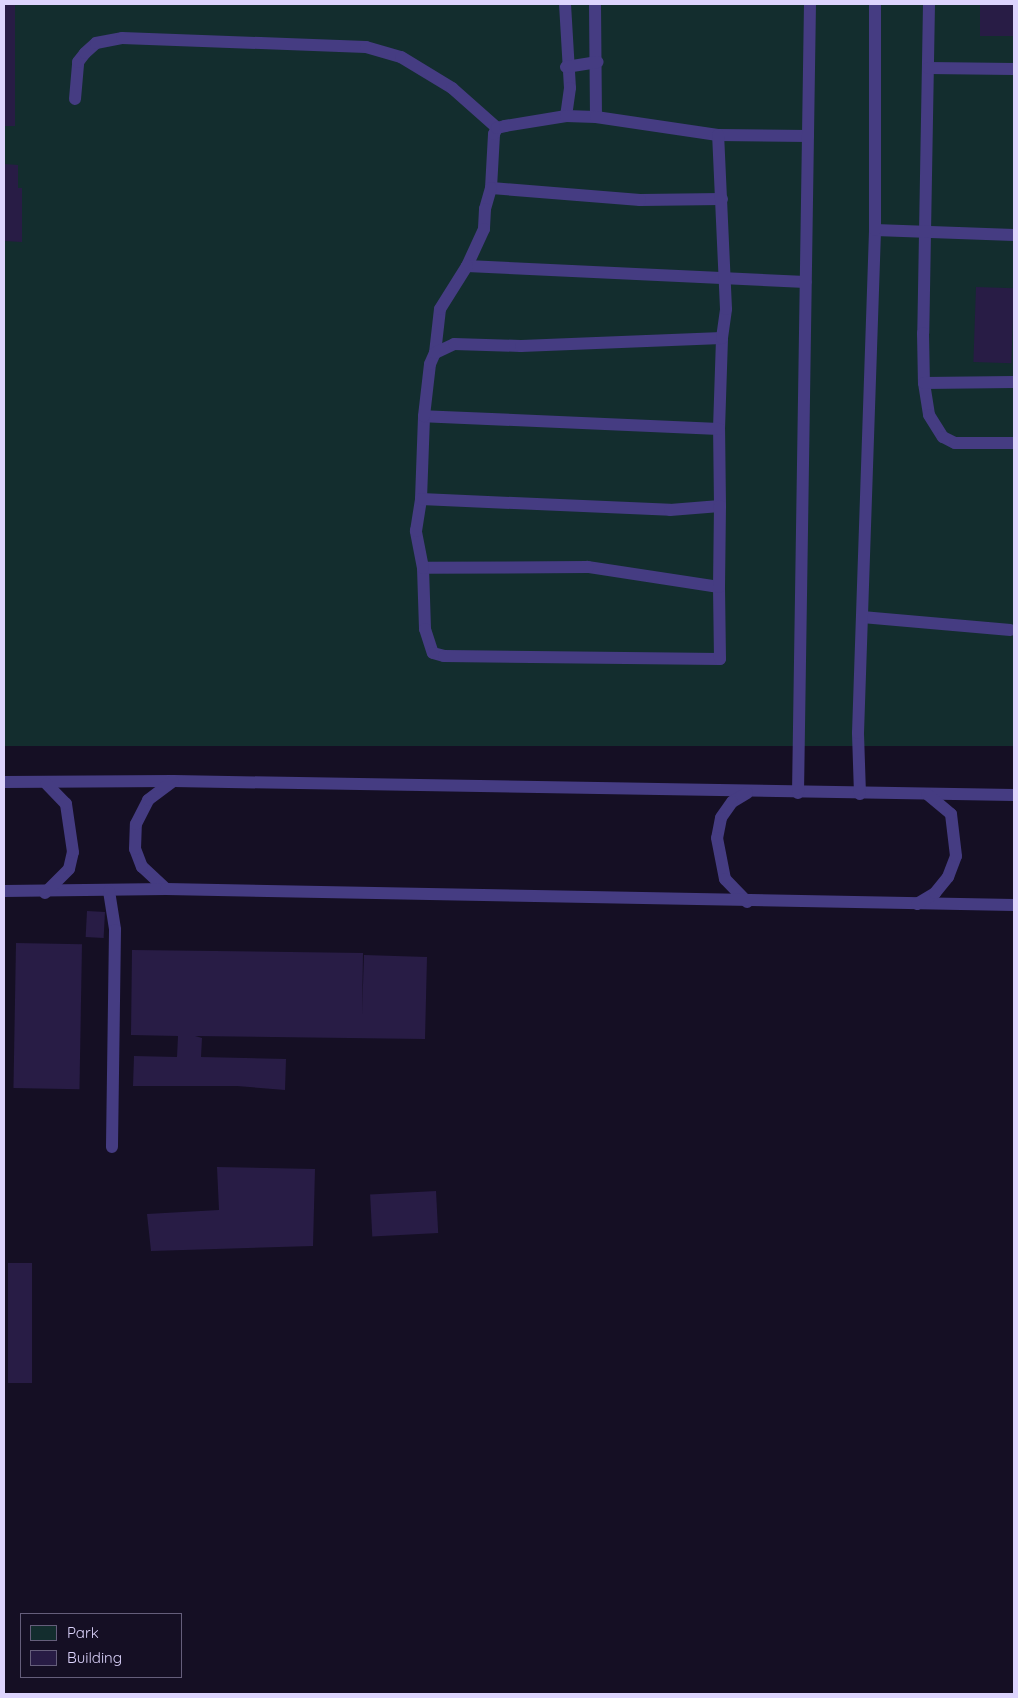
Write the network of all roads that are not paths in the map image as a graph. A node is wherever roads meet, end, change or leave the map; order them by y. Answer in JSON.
{"nodes":[{"id":1,"x":565,"y":4,"type":"edge"},
{"id":2,"x":595,"y":4,"type":"edge"},
{"id":3,"x":810,"y":4,"type":"edge"},
{"id":4,"x":875,"y":4,"type":"edge"},
{"id":5,"x":929,"y":4,"type":"edge"},
{"id":6,"x":598,"y":62,"type":"junction"},
{"id":7,"x":566,"y":67,"type":"junction"},
{"id":8,"x":928,"y":68,"type":"junction"},
{"id":9,"x":1014,"y":69,"type":"edge"},
{"id":10,"x":74,"y":99,"type":"dead end"},
{"id":11,"x":566,"y":116,"type":"junction"},
{"id":12,"x":596,"y":117,"type":"junction"},
{"id":13,"x":497,"y":128,"type":"junction"},
{"id":14,"x":718,"y":135,"type":"junction"},
{"id":15,"x":808,"y":136,"type":"junction"},
{"id":16,"x":491,"y":188,"type":"junction"},
{"id":17,"x":722,"y":199,"type":"junction"},
{"id":18,"x":875,"y":230,"type":"junction"},
{"id":19,"x":926,"y":232,"type":"junction"},
{"id":20,"x":1014,"y":235,"type":"edge"},
{"id":21,"x":467,"y":266,"type":"junction"},
{"id":22,"x":724,"y":278,"type":"junction"},
{"id":23,"x":806,"y":282,"type":"junction"},
{"id":24,"x":722,"y":338,"type":"junction"},
{"id":25,"x":435,"y":352,"type":"junction"},
{"id":26,"x":1014,"y":382,"type":"edge"},
{"id":27,"x":924,"y":383,"type":"junction"},
{"id":28,"x":424,"y":416,"type":"junction"},
{"id":29,"x":719,"y":428,"type":"junction"},
{"id":30,"x":1014,"y":443,"type":"edge"},
{"id":31,"x":421,"y":499,"type":"junction"},
{"id":32,"x":720,"y":506,"type":"junction"},
{"id":33,"x":423,"y":568,"type":"junction"},
{"id":34,"x":719,"y":587,"type":"junction"},
{"id":35,"x":862,"y":616,"type":"junction"},
{"id":36,"x":1010,"y":630,"type":"dead end"},
{"id":37,"x":173,"y":781,"type":"junction"},
{"id":38,"x":4,"y":782,"type":"edge"},
{"id":39,"x":47,"y":784,"type":"junction"},
{"id":40,"x":747,"y":793,"type":"junction"},
{"id":41,"x":798,"y":793,"type":"junction"},
{"id":42,"x":860,"y":794,"type":"junction"},
{"id":43,"x":927,"y":794,"type":"junction"},
{"id":44,"x":1014,"y":795,"type":"edge"},
{"id":45,"x":166,"y":889,"type":"junction"},
{"id":46,"x":4,"y":891,"type":"edge"},
{"id":47,"x":109,"y":891,"type":"junction"},
{"id":48,"x":45,"y":893,"type":"junction"},
{"id":49,"x":747,"y":902,"type":"junction"},
{"id":50,"x":917,"y":904,"type":"junction"},
{"id":51,"x":1014,"y":905,"type":"edge"},
{"id":52,"x":112,"y":1147,"type":"dead end"}],
"edges":[{"from":1,"to":7,"type":"lane"},
{"from":2,"to":6,"type":"lane"},
{"from":3,"to":15,"type":"lane"},
{"from":4,"to":18,"type":"lane"},
{"from":5,"to":8,"type":"lane"},
{"from":6,"to":7,"type":"lane"},
{"from":6,"to":12,"type":"lane"},
{"from":7,"to":11,"type":"lane"},
{"from":8,"to":9,"type":"lane"},
{"from":8,"to":19,"type":"lane"},
{"from":10,"to":13,"type":"lane"},
{"from":11,"to":12,"type":"lane"},
{"from":11,"to":13,"type":"lane"},
{"from":12,"to":14,"type":"lane"},
{"from":13,"to":16,"type":"lane"},
{"from":14,"to":15,"type":"lane"},
{"from":14,"to":17,"type":"lane"},
{"from":15,"to":23,"type":"lane"},
{"from":16,"to":17,"type":"lane"},
{"from":16,"to":21,"type":"lane"},
{"from":17,"to":22,"type":"lane"},
{"from":18,"to":19,"type":"lane"},
{"from":18,"to":35,"type":"lane"},
{"from":19,"to":20,"type":"lane"},
{"from":19,"to":27,"type":"lane"},
{"from":21,"to":22,"type":"lane"},
{"from":21,"to":25,"type":"lane"},
{"from":22,"to":23,"type":"lane"},
{"from":22,"to":24,"type":"lane"},
{"from":23,"to":41,"type":"lane"},
{"from":24,"to":25,"type":"lane"},
{"from":24,"to":29,"type":"lane"},
{"from":25,"to":28,"type":"lane"},
{"from":26,"to":27,"type":"lane"},
{"from":27,"to":30,"type":"lane"},
{"from":28,"to":29,"type":"lane"},
{"from":28,"to":31,"type":"lane"},
{"from":29,"to":32,"type":"lane"},
{"from":31,"to":32,"type":"lane"},
{"from":31,"to":33,"type":"lane"},
{"from":32,"to":34,"type":"lane"},
{"from":33,"to":34,"type":"lane"},
{"from":33,"to":34,"type":"lane"},
{"from":35,"to":36,"type":"lane"},
{"from":35,"to":42,"type":"lane"},
{"from":37,"to":39,"type":"lane"},
{"from":37,"to":40,"type":"lane"},
{"from":37,"to":45,"type":"lane"},
{"from":38,"to":39,"type":"lane"},
{"from":39,"to":48,"type":"lane"},
{"from":40,"to":41,"type":"lane"},
{"from":40,"to":49,"type":"lane"},
{"from":41,"to":42,"type":"lane"},
{"from":42,"to":43,"type":"lane"},
{"from":43,"to":44,"type":"lane"},
{"from":43,"to":50,"type":"lane"},
{"from":45,"to":47,"type":"lane"},
{"from":45,"to":49,"type":"lane"},
{"from":46,"to":48,"type":"lane"},
{"from":47,"to":48,"type":"lane"},
{"from":47,"to":52,"type":"lane"},
{"from":49,"to":50,"type":"lane"},
{"from":50,"to":51,"type":"lane"}]}
